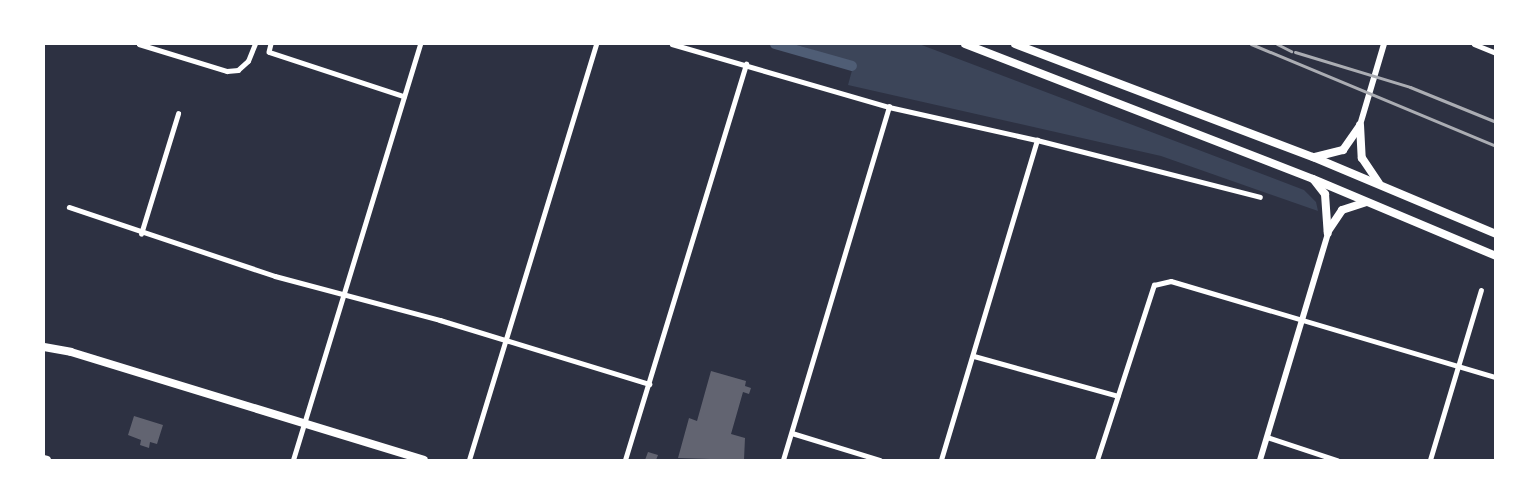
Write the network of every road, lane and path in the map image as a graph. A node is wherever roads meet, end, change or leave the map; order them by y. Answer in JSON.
{"nodes":[{"id":1,"x":139,"y":44,"type":"edge"},
{"id":2,"x":255,"y":44,"type":"edge"},
{"id":3,"x":271,"y":44,"type":"edge"},
{"id":4,"x":420,"y":44,"type":"edge"},
{"id":5,"x":596,"y":44,"type":"edge"},
{"id":6,"x":672,"y":44,"type":"edge"},
{"id":7,"x":965,"y":44,"type":"edge"},
{"id":8,"x":1015,"y":44,"type":"edge"},
{"id":9,"x":1384,"y":44,"type":"edge"},
{"id":10,"x":1474,"y":44,"type":"edge"},
{"id":11,"x":1496,"y":53,"type":"edge"},
{"id":12,"x":746,"y":64,"type":"junction"},
{"id":13,"x":404,"y":96,"type":"junction"},
{"id":14,"x":889,"y":107,"type":"junction"},
{"id":15,"x":178,"y":114,"type":"dead end"},
{"id":16,"x":1360,"y":125,"type":"junction"},
{"id":17,"x":1037,"y":140,"type":"junction"},
{"id":18,"x":1313,"y":157,"type":"junction"},
{"id":19,"x":1313,"y":179,"type":"junction"},
{"id":20,"x":1380,"y":185,"type":"junction"},
{"id":21,"x":1260,"y":197,"type":"dead end"},
{"id":22,"x":1368,"y":202,"type":"junction"},
{"id":23,"x":69,"y":207,"type":"dead end"},
{"id":24,"x":1328,"y":232,"type":"junction"},
{"id":25,"x":141,"y":234,"type":"junction"},
{"id":26,"x":1496,"y":234,"type":"edge"},
{"id":27,"x":1496,"y":256,"type":"edge"},
{"id":28,"x":1481,"y":290,"type":"dead end"},
{"id":29,"x":343,"y":296,"type":"junction"},
{"id":30,"x":1300,"y":320,"type":"junction"},
{"id":31,"x":506,"y":340,"type":"junction"},
{"id":32,"x":44,"y":347,"type":"edge"},
{"id":33,"x":975,"y":356,"type":"junction"},
{"id":34,"x":1458,"y":367,"type":"junction"},
{"id":35,"x":1496,"y":377,"type":"edge"},
{"id":36,"x":649,"y":384,"type":"junction"},
{"id":37,"x":1118,"y":396,"type":"junction"},
{"id":38,"x":304,"y":424,"type":"junction"},
{"id":39,"x":792,"y":433,"type":"junction"},
{"id":40,"x":1267,"y":437,"type":"junction"},
{"id":41,"x":293,"y":460,"type":"edge"},
{"id":42,"x":424,"y":460,"type":"edge"},
{"id":43,"x":469,"y":460,"type":"edge"},
{"id":44,"x":626,"y":460,"type":"edge"},
{"id":45,"x":783,"y":460,"type":"edge"},
{"id":46,"x":880,"y":460,"type":"edge"},
{"id":47,"x":941,"y":460,"type":"edge"},
{"id":48,"x":1097,"y":460,"type":"edge"},
{"id":49,"x":1260,"y":460,"type":"edge"},
{"id":50,"x":1337,"y":460,"type":"edge"},
{"id":51,"x":1430,"y":460,"type":"edge"}],
"edges":[{"from":1,"to":2,"type":"street"},
{"from":3,"to":13,"type":"street"},
{"from":4,"to":13,"type":"street"},
{"from":5,"to":31,"type":"street"},
{"from":6,"to":12,"type":"street"},
{"from":7,"to":19,"type":"main road"},
{"from":8,"to":18,"type":"main road"},
{"from":9,"to":16,"type":"street"},
{"from":10,"to":11,"type":"street"},
{"from":12,"to":14,"type":"street"},
{"from":12,"to":36,"type":"street"},
{"from":13,"to":29,"type":"street"},
{"from":14,"to":17,"type":"street"},
{"from":14,"to":39,"type":"street"},
{"from":15,"to":25,"type":"street"},
{"from":16,"to":18,"type":"main road"},
{"from":16,"to":20,"type":"main road"},
{"from":17,"to":21,"type":"street"},
{"from":17,"to":33,"type":"street"},
{"from":18,"to":20,"type":"main road"},
{"from":19,"to":22,"type":"main road"},
{"from":19,"to":24,"type":"main road"},
{"from":20,"to":26,"type":"main road"},
{"from":22,"to":24,"type":"main road"},
{"from":22,"to":27,"type":"main road"},
{"from":23,"to":25,"type":"street"},
{"from":24,"to":30,"type":"street"},
{"from":25,"to":29,"type":"street"},
{"from":28,"to":34,"type":"street"},
{"from":29,"to":31,"type":"street"},
{"from":29,"to":38,"type":"street"},
{"from":30,"to":34,"type":"street"},
{"from":30,"to":37,"type":"street"},
{"from":30,"to":40,"type":"street"},
{"from":31,"to":36,"type":"street"},
{"from":31,"to":43,"type":"street"},
{"from":32,"to":38,"type":"main road"},
{"from":33,"to":37,"type":"street"},
{"from":33,"to":47,"type":"street"},
{"from":34,"to":35,"type":"street"},
{"from":34,"to":51,"type":"street"},
{"from":36,"to":44,"type":"street"},
{"from":37,"to":48,"type":"street"},
{"from":38,"to":41,"type":"street"},
{"from":38,"to":42,"type":"main road"},
{"from":39,"to":45,"type":"street"},
{"from":39,"to":46,"type":"street"},
{"from":40,"to":49,"type":"street"},
{"from":40,"to":50,"type":"street"}]}
